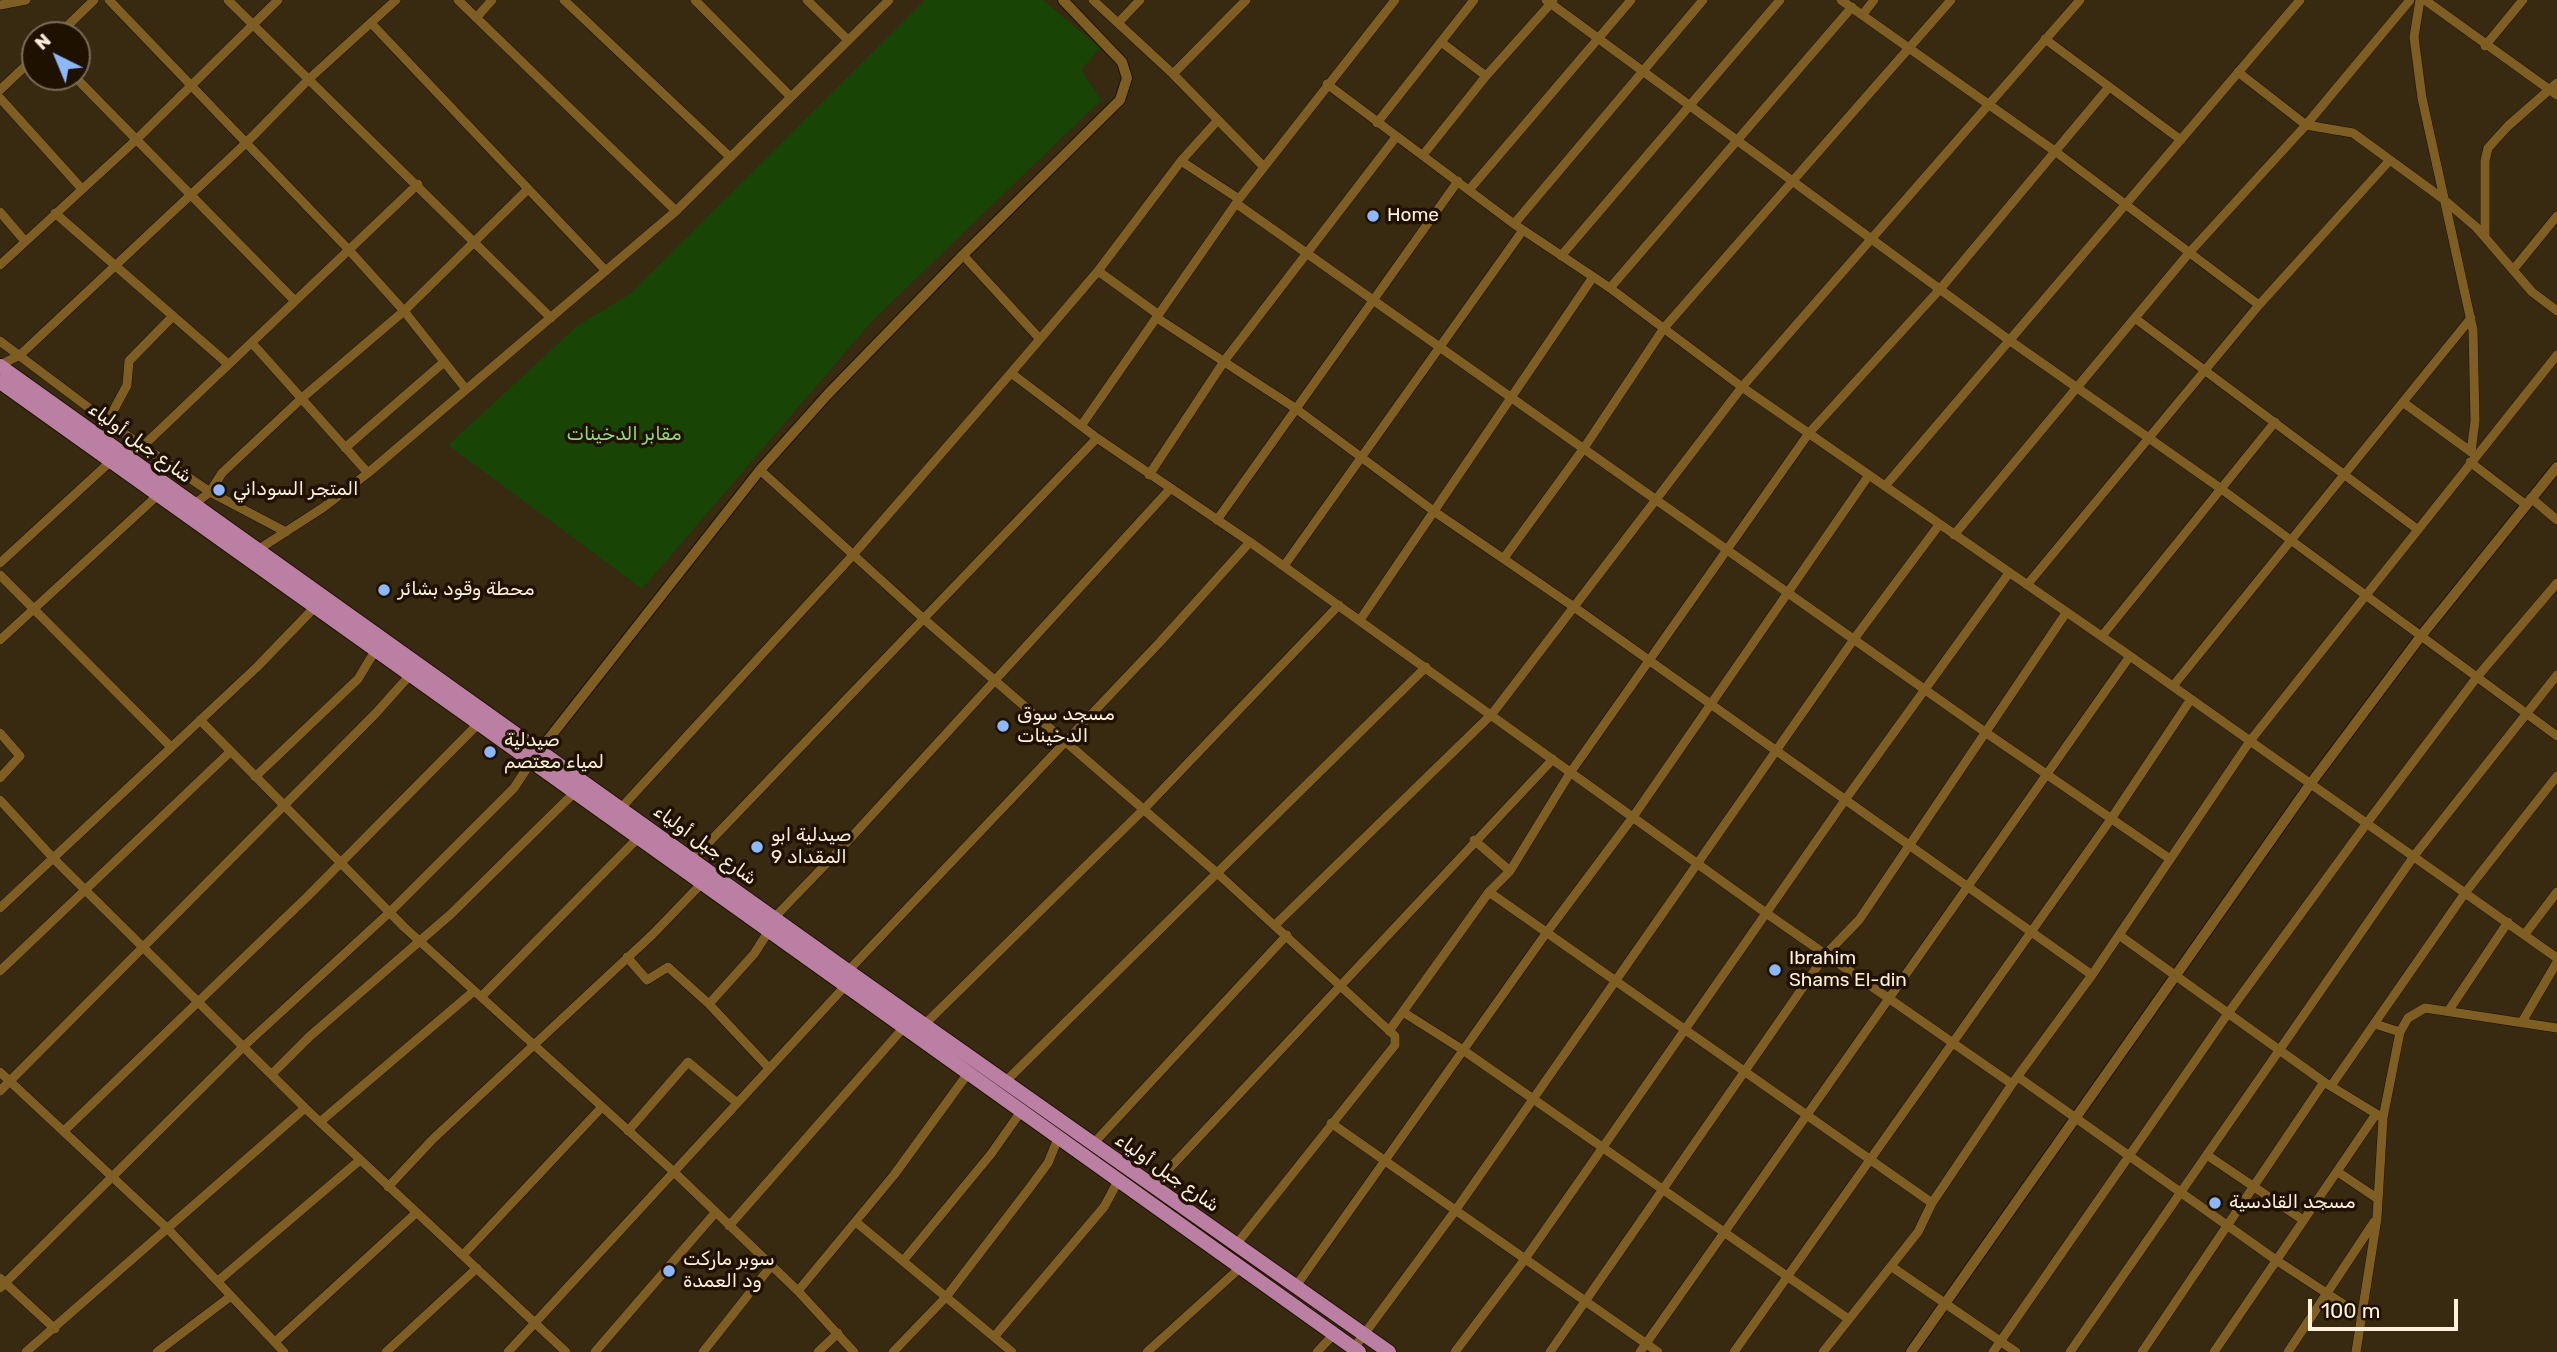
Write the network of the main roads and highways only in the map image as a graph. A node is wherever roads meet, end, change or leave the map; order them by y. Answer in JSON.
{"nodes":[{"id":1,"x":0,"y":366,"type":"edge"},
{"id":2,"x":0,"y":382,"type":"edge"},
{"id":3,"x":252,"y":556,"type":"junction"},
{"id":4,"x":379,"y":644,"type":"junction"},
{"id":5,"x":536,"y":756,"type":"junction"},
{"id":6,"x":772,"y":924,"type":"junction"},
{"id":7,"x":847,"y":977,"type":"junction"},
{"id":8,"x":948,"y":1049,"type":"junction"},
{"id":9,"x":1357,"y":1350,"type":"edge"},
{"id":10,"x":1389,"y":1352,"type":"edge"}],
"edges":[{"from":1,"to":3,"type":"main road","name":"شارع جبل أولياء"},
{"from":2,"to":3,"type":"main road","name":"شارع جبل أولياء"},
{"from":3,"to":4,"type":"main road","name":"شارع جبل أولياء"},
{"from":3,"to":4,"type":"main road","name":"شارع جبل أولياء"},
{"from":4,"to":5,"type":"main road","name":"شارع جبل أولياء"},
{"from":4,"to":5,"type":"main road","name":"شارع جبل أولياء"},
{"from":5,"to":6,"type":"main road","name":"شارع جبل أولياء"},
{"from":5,"to":6,"type":"main road","name":"شارع جبل أولياء"},
{"from":6,"to":7,"type":"main road","name":"شارع جبل أولياء"},
{"from":7,"to":8,"type":"main road","name":"شارع جبل أولياء"},
{"from":7,"to":8,"type":"main road","name":"شارع جبل أولياء"},
{"from":8,"to":9,"type":"main road","name":"شارع جبل أولياء"},
{"from":8,"to":10,"type":"main road","name":"شارع جبل أولياء"}]}
